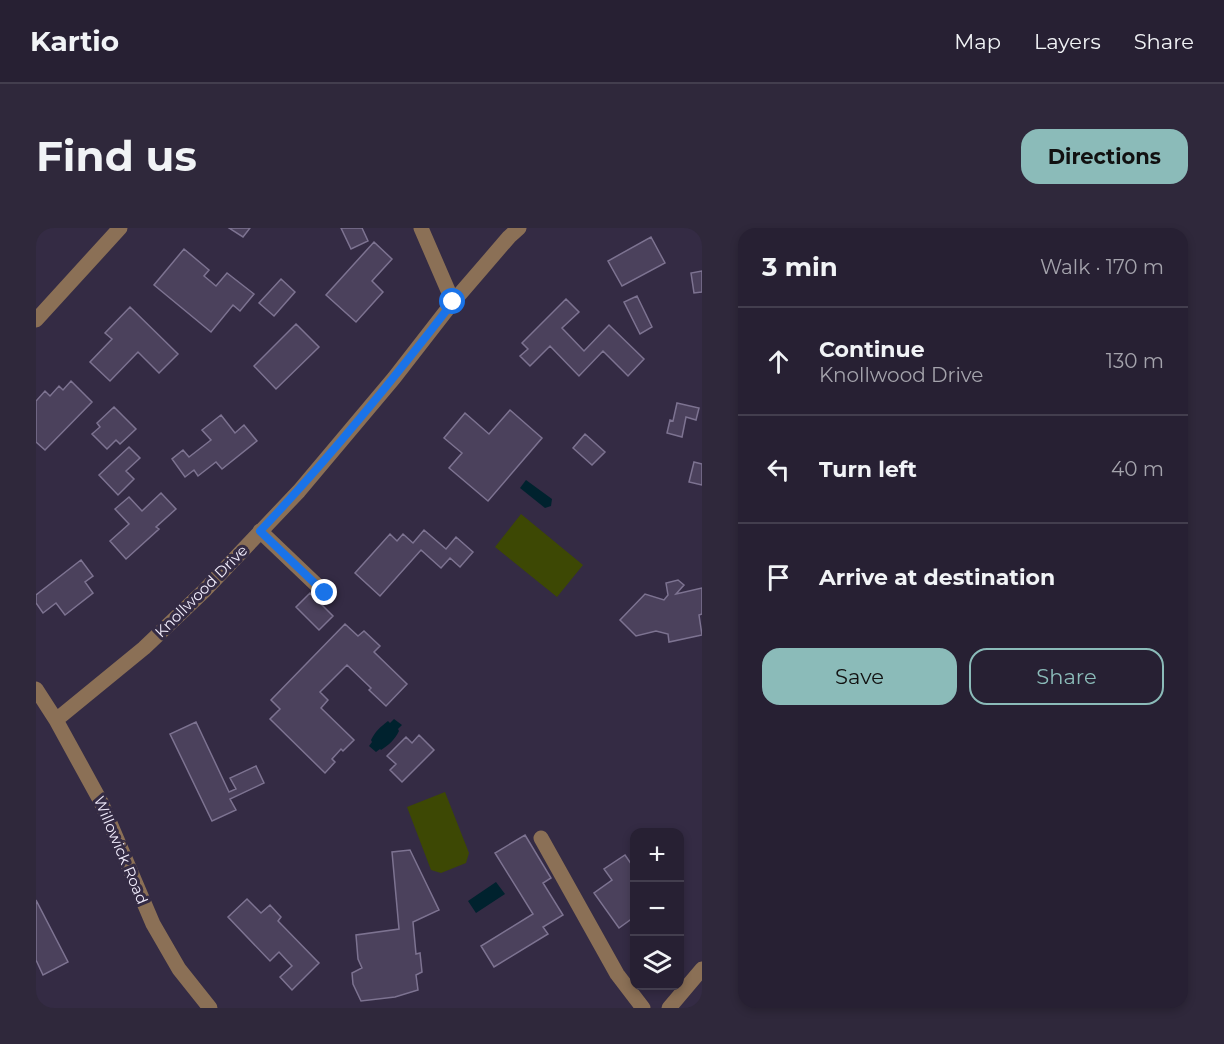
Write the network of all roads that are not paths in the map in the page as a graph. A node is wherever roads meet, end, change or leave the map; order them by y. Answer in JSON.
{"nodes":[{"id":1,"x":120,"y":228,"type":"edge"},
{"id":2,"x":421,"y":228,"type":"edge"},
{"id":3,"x":519,"y":228,"type":"edge"},
{"id":4,"x":453,"y":302,"type":"junction"},
{"id":5,"x":36,"y":320,"type":"edge"},
{"id":6,"x":260,"y":531,"type":"junction"},
{"id":7,"x":325,"y":593,"type":"dead end"},
{"id":8,"x":36,"y":688,"type":"edge"},
{"id":9,"x":56,"y":720,"type":"junction"},
{"id":10,"x":541,"y":838,"type":"dead end"},
{"id":11,"x":702,"y":969,"type":"edge"},
{"id":12,"x":210,"y":1008,"type":"edge"},
{"id":13,"x":643,"y":1008,"type":"edge"},
{"id":14,"x":669,"y":1008,"type":"edge"}],
"edges":[{"from":1,"to":5,"type":"street"},
{"from":2,"to":4,"type":"street"},
{"from":3,"to":4,"type":"street","name":"Knollwood Drive"},
{"from":4,"to":6,"type":"street","name":"Knollwood Drive"},
{"from":6,"to":7,"type":"street"},
{"from":6,"to":9,"type":"street","name":"Knollwood Drive"},
{"from":8,"to":9,"type":"street","name":"Willowick Road"},
{"from":9,"to":12,"type":"street","name":"Willowick Road"},
{"from":10,"to":13,"type":"street"},
{"from":11,"to":14,"type":"street"}]}
